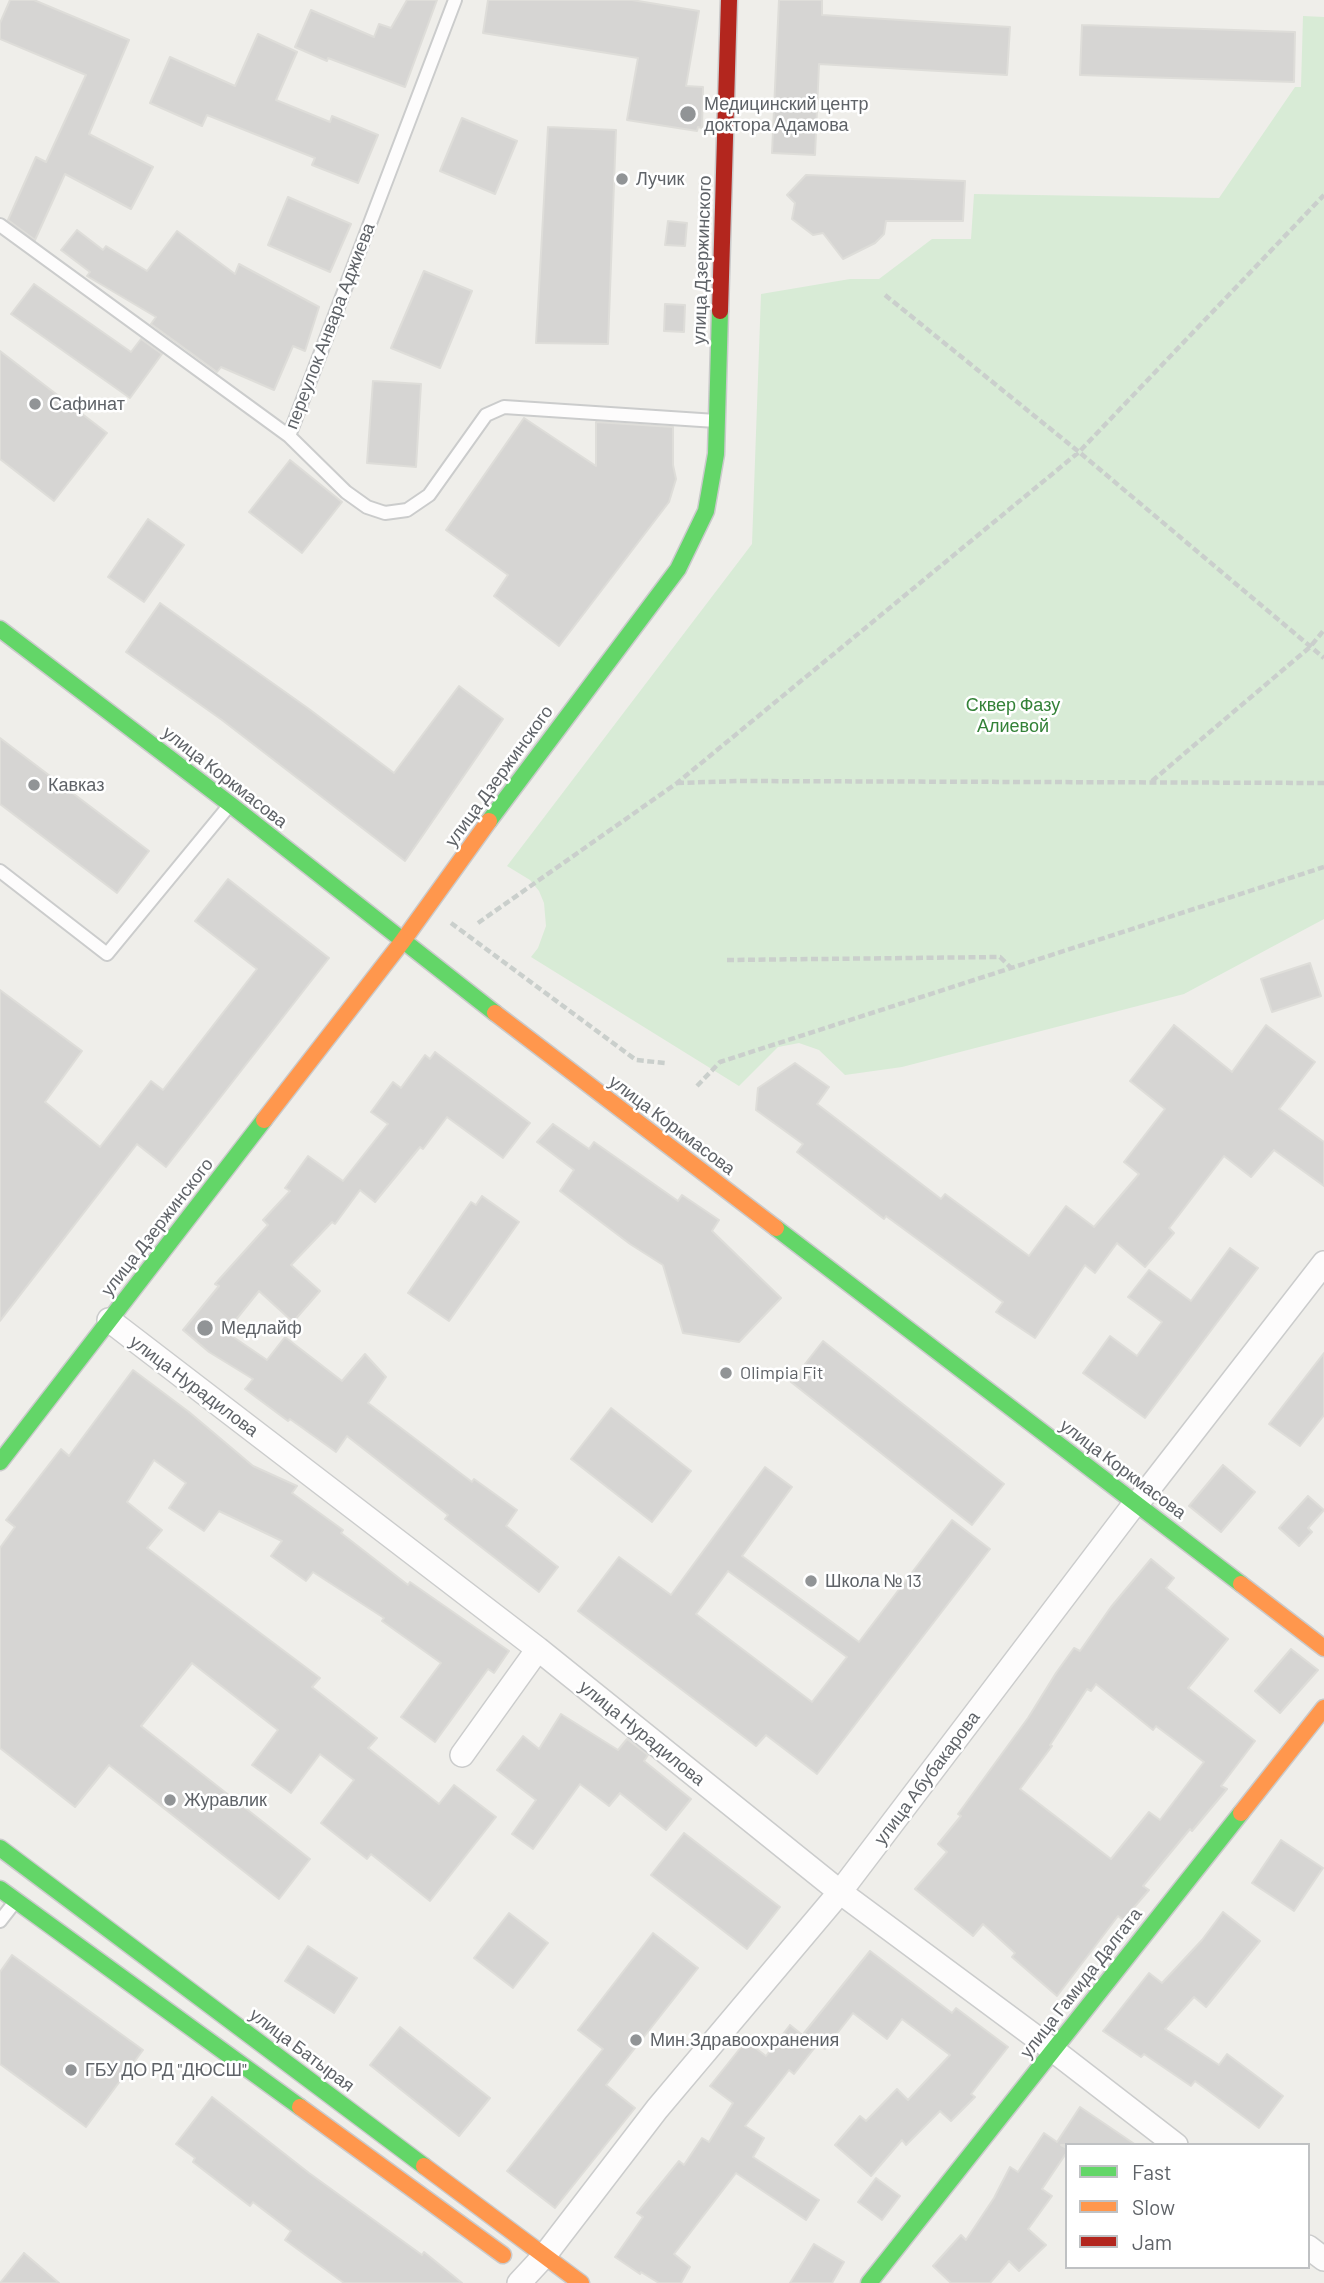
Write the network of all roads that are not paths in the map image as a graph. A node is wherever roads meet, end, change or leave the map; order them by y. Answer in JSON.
{"nodes":[{"id":1,"x":455,"y":0,"type":"edge"},
{"id":2,"x":729,"y":0,"type":"edge"},
{"id":3,"x":0,"y":225,"type":"edge"},
{"id":4,"x":717,"y":421,"type":"junction"},
{"id":5,"x":289,"y":436,"type":"junction"},
{"id":6,"x":0,"y":629,"type":"edge"},
{"id":7,"x":231,"y":805,"type":"junction"},
{"id":8,"x":0,"y":871,"type":"edge"},
{"id":9,"x":402,"y":942,"type":"junction"},
{"id":10,"x":1324,"y":1263,"type":"edge"},
{"id":11,"x":109,"y":1320,"type":"junction"},
{"id":12,"x":0,"y":1462,"type":"edge"},
{"id":13,"x":1137,"y":1504,"type":"junction"},
{"id":14,"x":1324,"y":1648,"type":"edge"},
{"id":15,"x":538,"y":1649,"type":"junction"},
{"id":16,"x":1324,"y":1708,"type":"edge"},
{"id":17,"x":461,"y":1755,"type":"dead end"},
{"id":18,"x":0,"y":1848,"type":"edge"},
{"id":19,"x":24,"y":1887,"type":"junction"},
{"id":20,"x":0,"y":1889,"type":"edge"},
{"id":21,"x":840,"y":1892,"type":"junction"},
{"id":22,"x":0,"y":1922,"type":"edge"},
{"id":23,"x":1053,"y":2050,"type":"junction"},
{"id":24,"x":1173,"y":2143,"type":"edge"},
{"id":25,"x":1310,"y":2248,"type":"edge"},
{"id":26,"x":544,"y":2255,"type":"junction"},
{"id":27,"x":1324,"y":2259,"type":"edge"},
{"id":28,"x":528,"y":2280,"type":"edge"},
{"id":29,"x":581,"y":2283,"type":"edge"},
{"id":30,"x":869,"y":2283,"type":"edge"}],
"edges":[{"from":1,"to":5,"type":"lane","name":"переулок Анвара Аджиева"},
{"from":2,"to":4,"type":"main road","name":"улица Дзержинского"},
{"from":3,"to":5,"type":"lane","name":"переулок Анвара Аджиева"},
{"from":4,"to":5,"type":"lane"},
{"from":4,"to":9,"type":"main road","name":"улица Дзержинского"},
{"from":6,"to":7,"type":"main road","name":"улица Коркмасова"},
{"from":7,"to":8,"type":"lane"},
{"from":7,"to":9,"type":"main road","name":"улица Коркмасова"},
{"from":9,"to":11,"type":"main road","name":"улица Дзержинского"},
{"from":9,"to":13,"type":"main road","name":"улица Коркмасова"},
{"from":10,"to":13,"type":"street","name":"улица Абубакарова"},
{"from":11,"to":12,"type":"main road","name":"улица Дзержинского"},
{"from":11,"to":15,"type":"street","name":"улица Нурадилова"},
{"from":13,"to":14,"type":"main road","name":"улица Коркмасова"},
{"from":13,"to":21,"type":"street","name":"улица Абубакарова"},
{"from":15,"to":17,"type":"street"},
{"from":15,"to":21,"type":"street","name":"улица Нурадилова"},
{"from":16,"to":23,"type":"main road","name":"улица Гамида Далгата"},
{"from":18,"to":19,"type":"main road","name":"улица Батырая"},
{"from":19,"to":20,"type":"main road","name":"улица Батырая"},
{"from":19,"to":22,"type":"lane"},
{"from":19,"to":26,"type":"main road","name":"улица Батырая"},
{"from":19,"to":28,"type":"main road","name":"улица Батырая"},
{"from":21,"to":23,"type":"street","name":"улица Нурадилова"},
{"from":21,"to":26,"type":"street","name":"улица Абубакарова"},
{"from":23,"to":24,"type":"street","name":"улица Нурадилова"},
{"from":23,"to":30,"type":"main road","name":"улица Гамида Далгата"},
{"from":25,"to":27,"type":"street"},
{"from":26,"to":28,"type":"street","name":"улица Абубакарова"},
{"from":26,"to":29,"type":"main road","name":"улица Батырая"}]}
